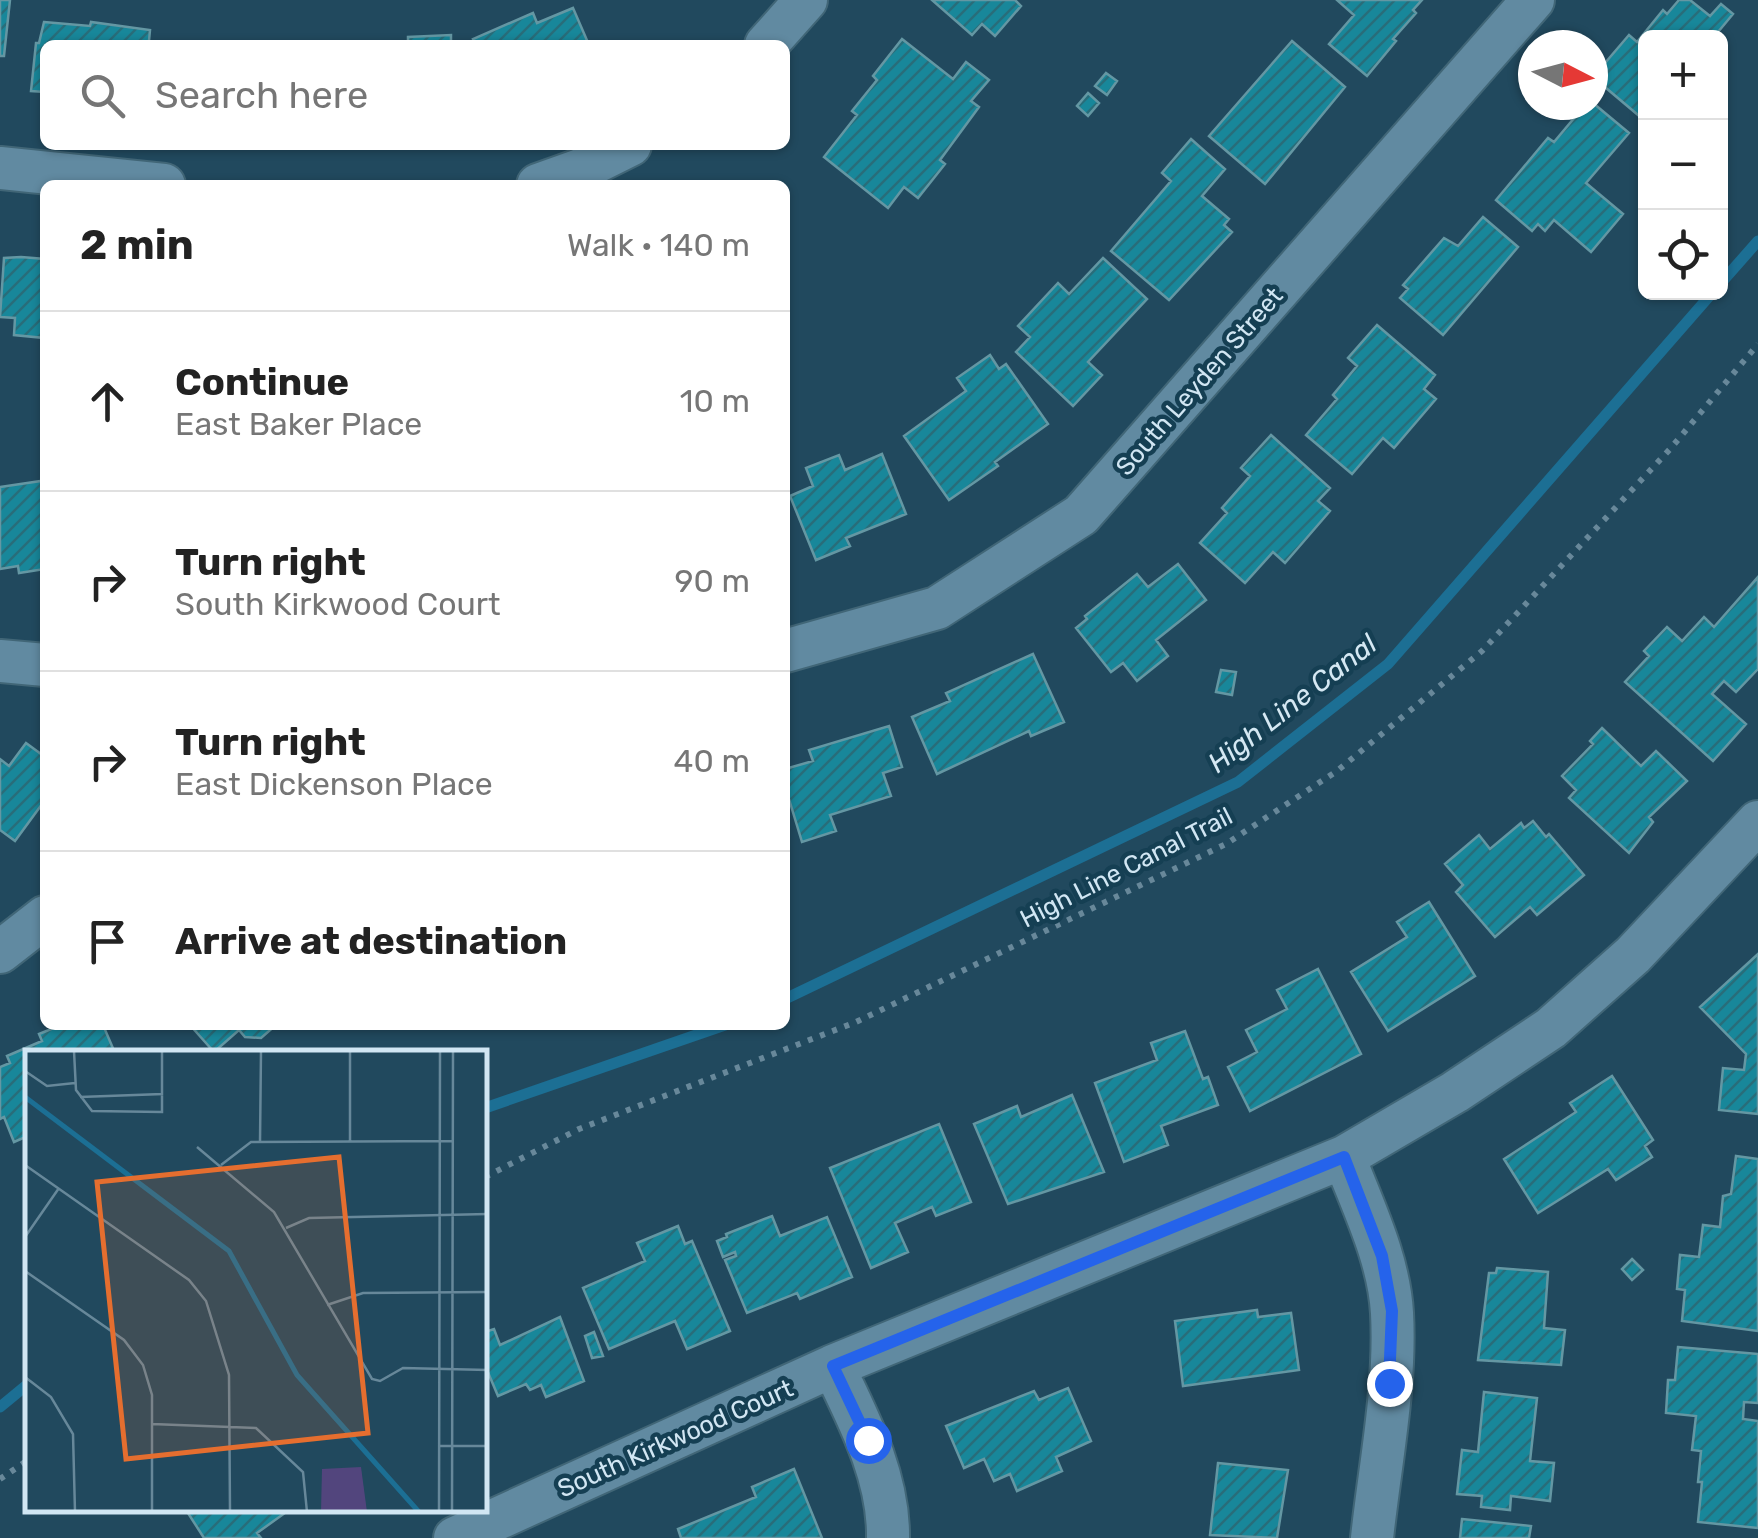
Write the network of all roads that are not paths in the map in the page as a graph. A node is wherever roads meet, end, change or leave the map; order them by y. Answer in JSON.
{"nodes":[{"id":1,"x":806,"y":0,"type":"edge"},
{"id":2,"x":1533,"y":0,"type":"edge"},
{"id":3,"x":770,"y":40,"type":"edge"},
{"id":4,"x":620,"y":150,"type":"edge"},
{"id":5,"x":0,"y":168,"type":"edge"},
{"id":6,"x":116,"y":180,"type":"edge"},
{"id":7,"x":552,"y":180,"type":"edge"},
{"id":8,"x":790,"y":650,"type":"edge"},
{"id":9,"x":0,"y":660,"type":"edge"},
{"id":10,"x":40,"y":665,"type":"edge"},
{"id":11,"x":1758,"y":822,"type":"edge"},
{"id":12,"x":40,"y":922,"type":"edge"},
{"id":13,"x":0,"y":952,"type":"edge"},
{"id":14,"x":1344,"y":1157,"type":"junction"},
{"id":15,"x":833,"y":1366,"type":"junction"},
{"id":16,"x":454,"y":1538,"type":"edge"},
{"id":17,"x":888,"y":1538,"type":"edge"},
{"id":18,"x":1372,"y":1538,"type":"edge"}],
"edges":[{"from":1,"to":3,"type":"street"},
{"from":2,"to":8,"type":"street","name":"South Leyden Street"},
{"from":4,"to":7,"type":"street"},
{"from":5,"to":6,"type":"street"},
{"from":9,"to":10,"type":"street"},
{"from":11,"to":14,"type":"street","name":"South Kirkwood Court"},
{"from":12,"to":13,"type":"street"},
{"from":14,"to":15,"type":"street","name":"South Kirkwood Court"},
{"from":14,"to":18,"type":"street"},
{"from":15,"to":16,"type":"street","name":"South Kirkwood Court"},
{"from":15,"to":17,"type":"street"}]}
